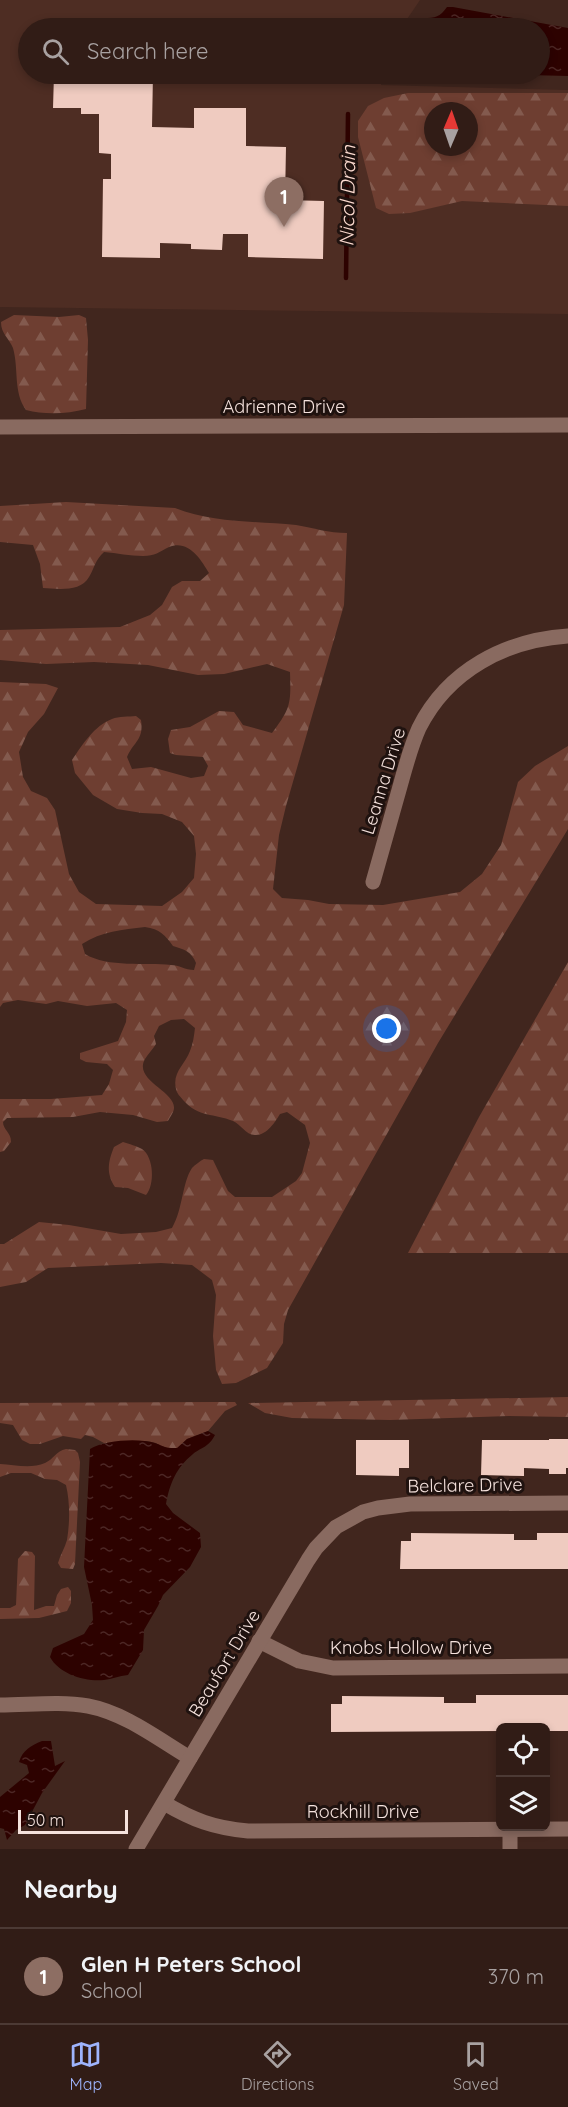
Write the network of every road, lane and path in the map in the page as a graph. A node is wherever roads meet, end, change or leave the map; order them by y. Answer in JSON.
{"nodes":[{"id":1,"x":568,"y":425,"type":"edge"},
{"id":2,"x":0,"y":427,"type":"edge"},
{"id":3,"x":568,"y":636,"type":"edge"},
{"id":4,"x":373,"y":882,"type":"dead end"},
{"id":5,"x":568,"y":1503,"type":"edge"},
{"id":6,"x":363,"y":1512,"type":"joint"},
{"id":7,"x":259,"y":1641,"type":"junction"},
{"id":8,"x":568,"y":1666,"type":"edge"},
{"id":9,"x":0,"y":1705,"type":"edge"},
{"id":10,"x":190,"y":1758,"type":"junction"},
{"id":11,"x":164,"y":1803,"type":"junction"},
{"id":12,"x":496,"y":1829,"type":"edge"},
{"id":13,"x":550,"y":1829,"type":"edge"},
{"id":14,"x":568,"y":1829,"type":"edge"},
{"id":15,"x":510,"y":1831,"type":"edge"},
{"id":16,"x":136,"y":1849,"type":"edge"},
{"id":17,"x":510,"y":1849,"type":"edge"}],
"edges":[{"from":1,"to":2,"type":"street","name":"Adrienne Drive"},
{"from":3,"to":4,"type":"street","name":"Leanna Drive"},
{"from":5,"to":6,"type":"street","name":"Belclare Drive"},
{"from":6,"to":7,"type":"street","name":"Beaufort Drive"},
{"from":7,"to":8,"type":"street","name":"Knobs Hollow Drive"},
{"from":7,"to":10,"type":"street","name":"Beaufort Drive"},
{"from":9,"to":10,"type":"street"},
{"from":10,"to":11,"type":"street","name":"Beaufort Drive"},
{"from":11,"to":12,"type":"street","name":"Rockhill Drive"},
{"from":11,"to":16,"type":"street","name":"Beaufort Drive"},
{"from":13,"to":14,"type":"street","name":"Rockhill Drive"},
{"from":15,"to":17,"type":"street"}]}
